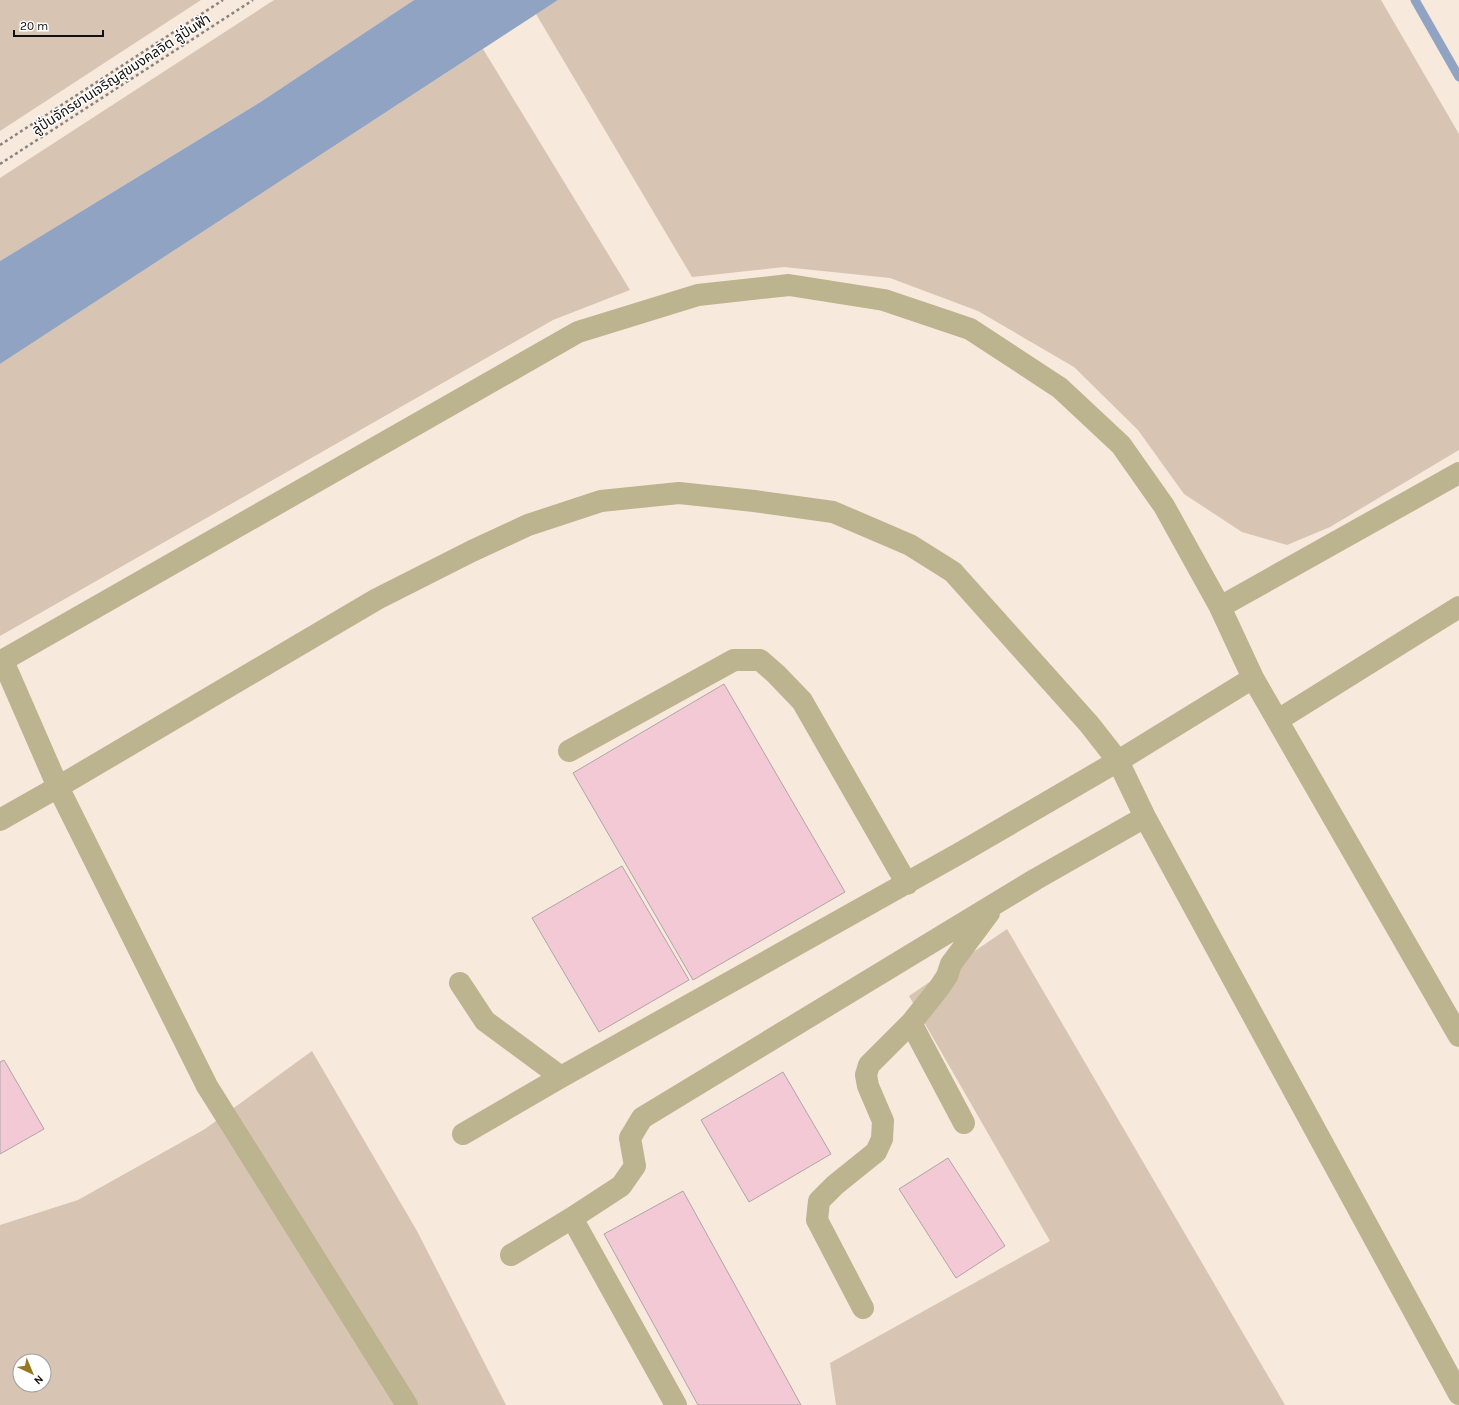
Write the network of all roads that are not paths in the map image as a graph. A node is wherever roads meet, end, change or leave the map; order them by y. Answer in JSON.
{"nodes":[{"id":1,"x":1459,"y":473,"type":"edge"},
{"id":2,"x":1220,"y":606,"type":"junction"},
{"id":3,"x":1459,"y":607,"type":"edge"},
{"id":4,"x":1,"y":661,"type":"edge"},
{"id":5,"x":1253,"y":678,"type":"junction"},
{"id":6,"x":1278,"y":720,"type":"junction"},
{"id":7,"x":569,"y":751,"type":"dead end"},
{"id":8,"x":1118,"y":761,"type":"junction"},
{"id":9,"x":58,"y":787,"type":"junction"},
{"id":10,"x":1145,"y":816,"type":"junction"},
{"id":11,"x":0,"y":820,"type":"edge"},
{"id":12,"x":907,"y":884,"type":"junction"},
{"id":13,"x":996,"y":904,"type":"junction"},
{"id":14,"x":460,"y":984,"type":"dead end"},
{"id":15,"x":911,"y":1023,"type":"junction"},
{"id":16,"x":1459,"y":1036,"type":"edge"},
{"id":17,"x":561,"y":1077,"type":"junction"},
{"id":18,"x":964,"y":1123,"type":"dead end"},
{"id":19,"x":463,"y":1134,"type":"dead end"},
{"id":20,"x":572,"y":1218,"type":"junction"},
{"id":21,"x":511,"y":1255,"type":"dead end"},
{"id":22,"x":863,"y":1308,"type":"dead end"},
{"id":23,"x":1459,"y":1394,"type":"edge"},
{"id":24,"x":407,"y":1405,"type":"edge"},
{"id":25,"x":676,"y":1405,"type":"edge"}],
"edges":[{"from":1,"to":2,"type":"lane"},
{"from":2,"to":4,"type":"lane"},
{"from":2,"to":5,"type":"lane"},
{"from":3,"to":6,"type":"lane"},
{"from":4,"to":9,"type":"lane"},
{"from":5,"to":6,"type":"lane"},
{"from":5,"to":8,"type":"lane"},
{"from":6,"to":16,"type":"lane"},
{"from":7,"to":12,"type":"lane"},
{"from":8,"to":9,"type":"lane"},
{"from":8,"to":10,"type":"lane"},
{"from":8,"to":12,"type":"lane"},
{"from":9,"to":11,"type":"lane"},
{"from":9,"to":24,"type":"lane"},
{"from":10,"to":13,"type":"lane"},
{"from":10,"to":23,"type":"lane"},
{"from":12,"to":17,"type":"lane"},
{"from":13,"to":15,"type":"lane"},
{"from":13,"to":20,"type":"lane"},
{"from":14,"to":17,"type":"lane"},
{"from":15,"to":18,"type":"lane"},
{"from":15,"to":22,"type":"lane"},
{"from":17,"to":19,"type":"lane"},
{"from":20,"to":21,"type":"lane"},
{"from":20,"to":25,"type":"lane"}]}
